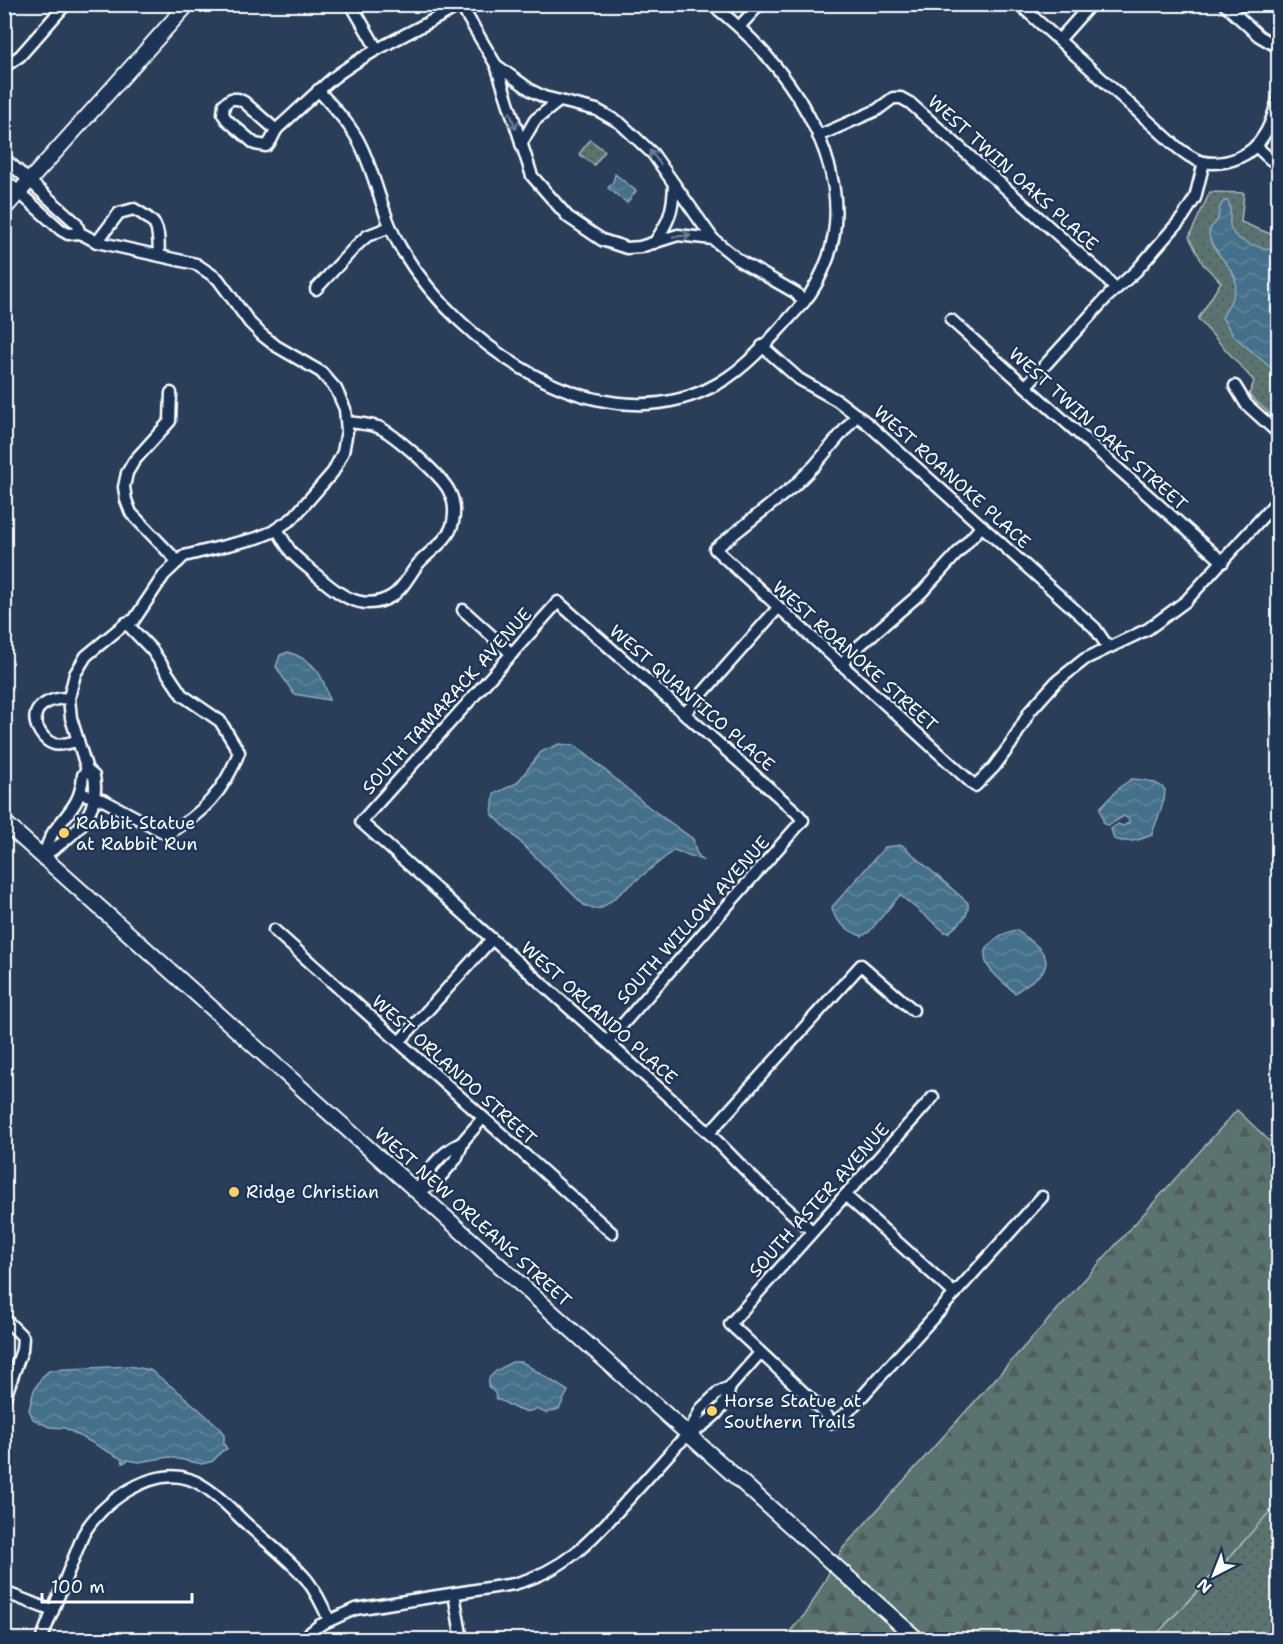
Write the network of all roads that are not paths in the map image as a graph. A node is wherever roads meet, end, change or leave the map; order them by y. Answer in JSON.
{"nodes":[{"id":1,"x":66,"y":4,"type":"edge"},
{"id":2,"x":188,"y":4,"type":"edge"},
{"id":3,"x":351,"y":4,"type":"edge"},
{"id":4,"x":711,"y":4,"type":"edge"},
{"id":5,"x":760,"y":4,"type":"edge"},
{"id":6,"x":1019,"y":4,"type":"edge"},
{"id":7,"x":1091,"y":4,"type":"edge"},
{"id":8,"x":1224,"y":4,"type":"edge"},
{"id":9,"x":460,"y":5,"type":"edge"},
{"id":10,"x":739,"y":27,"type":"junction"},
{"id":11,"x":1059,"y":40,"type":"junction"},
{"id":12,"x":1278,"y":47,"type":"edge"},
{"id":13,"x":377,"y":49,"type":"junction"},
{"id":14,"x":496,"y":65,"type":"junction"},
{"id":15,"x":4,"y":67,"type":"edge"},
{"id":16,"x":318,"y":90,"type":"junction"},
{"id":17,"x":1278,"y":100,"type":"edge"},
{"id":18,"x":559,"y":101,"type":"junction"},
{"id":19,"x":276,"y":130,"type":"junction"},
{"id":20,"x":818,"y":135,"type":"junction"},
{"id":21,"x":521,"y":144,"type":"junction"},
{"id":22,"x":1256,"y":146,"type":"junction"},
{"id":23,"x":4,"y":158,"type":"edge"},
{"id":24,"x":1204,"y":162,"type":"junction"},
{"id":25,"x":1278,"y":164,"type":"edge"},
{"id":26,"x":4,"y":179,"type":"edge"},
{"id":27,"x":30,"y":181,"type":"junction"},
{"id":28,"x":674,"y":185,"type":"junction"},
{"id":29,"x":19,"y":193,"type":"junction"},
{"id":30,"x":57,"y":206,"type":"junction"},
{"id":31,"x":4,"y":209,"type":"edge"},
{"id":32,"x":46,"y":217,"type":"junction"},
{"id":33,"x":390,"y":227,"type":"junction"},
{"id":34,"x":80,"y":233,"type":"junction"},
{"id":35,"x":713,"y":239,"type":"junction"},
{"id":36,"x":97,"y":242,"type":"junction"},
{"id":37,"x":653,"y":244,"type":"junction"},
{"id":38,"x":159,"y":255,"type":"junction"},
{"id":39,"x":316,"y":289,"type":"dead end"},
{"id":40,"x":1116,"y":289,"type":"junction"},
{"id":41,"x":804,"y":302,"type":"junction"},
{"id":42,"x":951,"y":320,"type":"dead end"},
{"id":43,"x":762,"y":346,"type":"junction"},
{"id":44,"x":1026,"y":386,"type":"junction"},
{"id":45,"x":1235,"y":386,"type":"dead end"},
{"id":46,"x":171,"y":393,"type":"dead end"},
{"id":47,"x":857,"y":415,"type":"junction"},
{"id":48,"x":346,"y":422,"type":"junction"},
{"id":49,"x":1278,"y":433,"type":"edge"},
{"id":50,"x":1278,"y":500,"type":"edge"},
{"id":51,"x":982,"y":526,"type":"junction"},
{"id":52,"x":277,"y":529,"type":"junction"},
{"id":53,"x":178,"y":562,"type":"junction"},
{"id":54,"x":1223,"y":562,"type":"junction"},
{"id":55,"x":558,"y":602,"type":"joint"},
{"id":56,"x":778,"y":608,"type":"junction"},
{"id":57,"x":463,"y":610,"type":"dead end"},
{"id":58,"x":126,"y":623,"type":"junction"},
{"id":59,"x":1108,"y":647,"type":"junction"},
{"id":60,"x":512,"y":654,"type":"junction"},
{"id":61,"x":841,"y":665,"type":"junction"},
{"id":62,"x":69,"y":698,"type":"junction"},
{"id":63,"x":685,"y":713,"type":"junction"},
{"id":64,"x":78,"y":741,"type":"junction"},
{"id":65,"x":87,"y":770,"type":"junction"},
{"id":66,"x":80,"y":793,"type":"junction"},
{"id":67,"x":95,"y":798,"type":"junction"},
{"id":68,"x":64,"y":820,"type":"junction"},
{"id":69,"x":803,"y":820,"type":"joint"},
{"id":70,"x":4,"y":822,"type":"edge"},
{"id":71,"x":361,"y":822,"type":"joint"},
{"id":72,"x":76,"y":831,"type":"junction"},
{"id":73,"x":43,"y":856,"type":"junction"},
{"id":74,"x":274,"y":930,"type":"dead end"},
{"id":75,"x":492,"y":939,"type":"junction"},
{"id":76,"x":913,"y":1010,"type":"dead end"},
{"id":77,"x":399,"y":1042,"type":"junction"},
{"id":78,"x":607,"y":1042,"type":"junction"},
{"id":79,"x":933,"y":1097,"type":"dead end"},
{"id":80,"x":483,"y":1118,"type":"junction"},
{"id":81,"x":709,"y":1133,"type":"junction"},
{"id":82,"x":417,"y":1191,"type":"junction"},
{"id":83,"x":845,"y":1195,"type":"junction"},
{"id":84,"x":1042,"y":1197,"type":"dead end"},
{"id":85,"x":812,"y":1232,"type":"junction"},
{"id":86,"x":612,"y":1233,"type":"dead end"},
{"id":87,"x":955,"y":1294,"type":"junction"},
{"id":88,"x":4,"y":1318,"type":"edge"},
{"id":89,"x":760,"y":1353,"type":"junction"},
{"id":90,"x":730,"y":1387,"type":"junction"},
{"id":91,"x":4,"y":1400,"type":"edge"},
{"id":92,"x":689,"y":1434,"type":"junction"},
{"id":93,"x":4,"y":1592,"type":"edge"},
{"id":94,"x":454,"y":1594,"type":"junction"},
{"id":95,"x":52,"y":1611,"type":"junction"},
{"id":96,"x":329,"y":1620,"type":"junction"},
{"id":97,"x":41,"y":1640,"type":"edge"},
{"id":98,"x":301,"y":1640,"type":"edge"},
{"id":99,"x":462,"y":1640,"type":"edge"},
{"id":100,"x":918,"y":1640,"type":"edge"}],
"edges":[{"from":1,"to":15,"type":"street"},
{"from":2,"to":27,"type":"street"},
{"from":3,"to":13,"type":"street"},
{"from":4,"to":10,"type":"street"},
{"from":5,"to":10,"type":"street"},
{"from":6,"to":11,"type":"street"},
{"from":7,"to":11,"type":"street"},
{"from":8,"to":12,"type":"street"},
{"from":9,"to":13,"type":"street"},
{"from":9,"to":14,"type":"street"},
{"from":10,"to":20,"type":"street"},
{"from":11,"to":24,"type":"street"},
{"from":13,"to":16,"type":"street"},
{"from":14,"to":18,"type":"street"},
{"from":14,"to":21,"type":"street","one_way":true},
{"from":16,"to":19,"type":"street"},
{"from":16,"to":33,"type":"street"},
{"from":17,"to":22,"type":"street"},
{"from":18,"to":21,"type":"street"},
{"from":28,"to":18,"type":"street","one_way":true},
{"from":19,"to":19,"type":"street"},
{"from":20,"to":40,"type":"street","name":"WEST TWIN OAKS PLACE"},
{"from":20,"to":41,"type":"street"},
{"from":21,"to":37,"type":"street"},
{"from":22,"to":24,"type":"street"},
{"from":22,"to":25,"type":"street"},
{"from":23,"to":27,"type":"street"},
{"from":24,"to":40,"type":"street"},
{"from":26,"to":29,"type":"street"},
{"from":27,"to":29,"type":"street"},
{"from":27,"to":30,"type":"street"},
{"from":28,"to":35,"type":"street"},
{"from":28,"to":37,"type":"street"},
{"from":29,"to":31,"type":"street"},
{"from":29,"to":32,"type":"street"},
{"from":30,"to":32,"type":"street"},
{"from":30,"to":34,"type":"street"},
{"from":32,"to":34,"type":"street"},
{"from":33,"to":39,"type":"street"},
{"from":33,"to":43,"type":"street"},
{"from":34,"to":36,"type":"street"},
{"from":37,"to":35,"type":"street","one_way":true},
{"from":35,"to":41,"type":"street"},
{"from":36,"to":38,"type":"street"},
{"from":36,"to":38,"type":"street"},
{"from":38,"to":48,"type":"street"},
{"from":40,"to":44,"type":"street"},
{"from":41,"to":43,"type":"street"},
{"from":42,"to":44,"type":"street","name":"WEST TWIN OAKS STREET"},
{"from":43,"to":47,"type":"street","name":"WEST ROANOKE PLACE"},
{"from":44,"to":54,"type":"street","name":"WEST TWIN OAKS STREET"},
{"from":45,"to":49,"type":"street"},
{"from":46,"to":53,"type":"street"},
{"from":47,"to":51,"type":"street","name":"WEST ROANOKE PLACE"},
{"from":47,"to":56,"type":"street","name":"WEST ROANOKE STREET"},
{"from":48,"to":52,"type":"street"},
{"from":48,"to":52,"type":"street"},
{"from":50,"to":54,"type":"street"},
{"from":51,"to":59,"type":"street","name":"WEST ROANOKE PLACE"},
{"from":51,"to":61,"type":"street"},
{"from":52,"to":53,"type":"street"},
{"from":53,"to":58,"type":"street"},
{"from":54,"to":59,"type":"street"},
{"from":55,"to":60,"type":"street","name":"SOUTH TAMARACK AVENUE"},
{"from":55,"to":63,"type":"street","name":"WEST QUANTICO PLACE"},
{"from":56,"to":61,"type":"street","name":"WEST ROANOKE STREET"},
{"from":56,"to":63,"type":"street"},
{"from":57,"to":60,"type":"street"},
{"from":58,"to":62,"type":"street"},
{"from":58,"to":67,"type":"street"},
{"from":59,"to":61,"type":"street","name":"WEST ROANOKE STREET"},
{"from":60,"to":71,"type":"street","name":"SOUTH TAMARACK AVENUE"},
{"from":62,"to":64,"type":"street"},
{"from":62,"to":64,"type":"street"},
{"from":63,"to":69,"type":"street","name":"WEST QUANTICO PLACE"},
{"from":64,"to":65,"type":"street"},
{"from":65,"to":66,"type":"street"},
{"from":65,"to":67,"type":"street"},
{"from":66,"to":67,"type":"street"},
{"from":66,"to":68,"type":"street"},
{"from":67,"to":72,"type":"street"},
{"from":68,"to":72,"type":"street"},
{"from":68,"to":73,"type":"street"},
{"from":69,"to":78,"type":"street","name":"SOUTH WILLOW AVENUE"},
{"from":70,"to":73,"type":"street","name":"WEST NEW ORLEANS STREET"},
{"from":71,"to":75,"type":"street","name":"WEST ORLANDO PLACE"},
{"from":72,"to":73,"type":"street"},
{"from":73,"to":82,"type":"street","name":"WEST NEW ORLEANS STREET"},
{"from":74,"to":77,"type":"street","name":"WEST ORLANDO STREET"},
{"from":75,"to":77,"type":"street"},
{"from":75,"to":78,"type":"street","name":"WEST ORLANDO PLACE"},
{"from":76,"to":81,"type":"street"},
{"from":77,"to":80,"type":"street","name":"WEST ORLANDO STREET"},
{"from":78,"to":81,"type":"street","name":"WEST ORLANDO PLACE"},
{"from":79,"to":83,"type":"street","name":"SOUTH ASTER AVENUE"},
{"from":80,"to":82,"type":"street"},
{"from":80,"to":86,"type":"street","name":"WEST ORLANDO STREET"},
{"from":81,"to":85,"type":"street","name":"WEST ORLANDO PLACE"},
{"from":82,"to":92,"type":"street","name":"WEST NEW ORLEANS STREET"},
{"from":83,"to":85,"type":"street","name":"SOUTH ASTER AVENUE"},
{"from":83,"to":87,"type":"street"},
{"from":84,"to":87,"type":"street"},
{"from":85,"to":89,"type":"street","name":"SOUTH ASTER AVENUE"},
{"from":87,"to":89,"type":"street"},
{"from":88,"to":91,"type":"street"},
{"from":89,"to":90,"type":"street"},
{"from":90,"to":92,"type":"street"},
{"from":90,"to":92,"type":"street"},
{"from":92,"to":94,"type":"street"},
{"from":92,"to":100,"type":"street","name":"WEST NEW ORLEANS STREET"},
{"from":93,"to":95,"type":"street"},
{"from":94,"to":96,"type":"street"},
{"from":94,"to":99,"type":"street"},
{"from":95,"to":96,"type":"street"},
{"from":95,"to":97,"type":"street"},
{"from":96,"to":98,"type":"street"}]}
